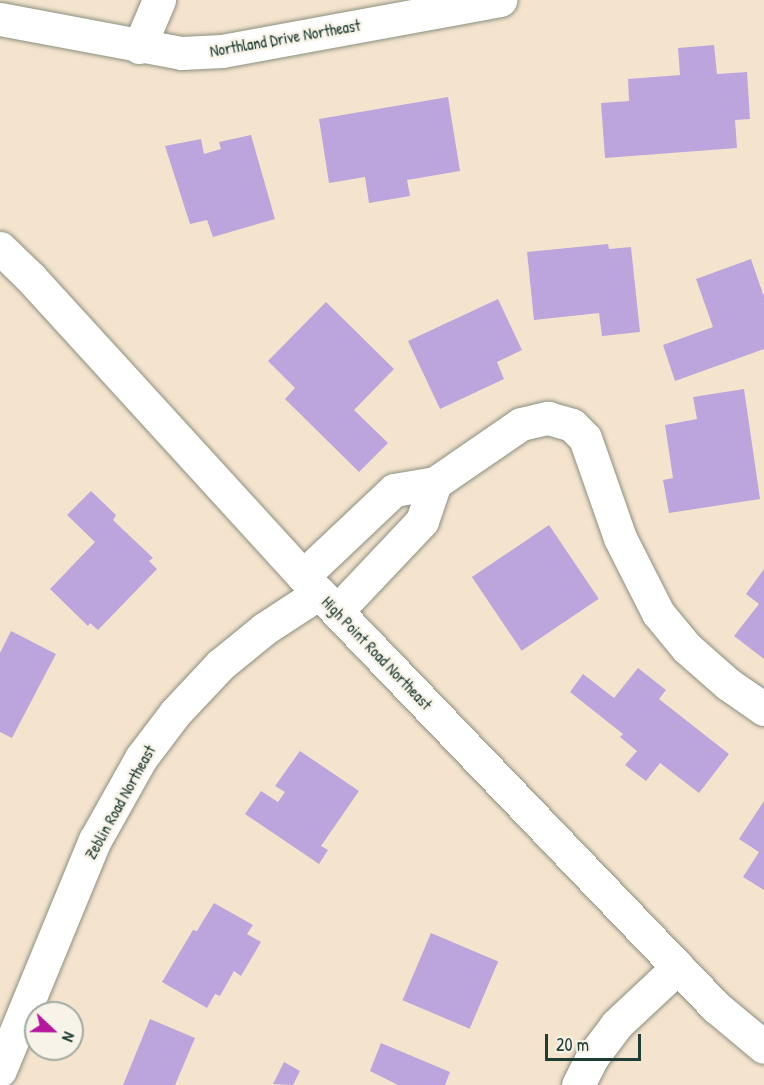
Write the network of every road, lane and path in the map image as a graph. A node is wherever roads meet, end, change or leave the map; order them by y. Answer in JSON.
{"nodes":[{"id":1,"x":159,"y":0,"type":"edge"},
{"id":2,"x":500,"y":0,"type":"edge"},
{"id":3,"x":0,"y":20,"type":"edge"},
{"id":4,"x":140,"y":47,"type":"junction"},
{"id":5,"x":0,"y":248,"type":"edge"},
{"id":6,"x":435,"y":483,"type":"junction"},
{"id":7,"x":320,"y":593,"type":"junction"},
{"id":8,"x":764,"y":709,"type":"edge"},
{"id":9,"x":678,"y":967,"type":"junction"},
{"id":10,"x":7,"y":1032,"type":"edge"},
{"id":11,"x":764,"y":1047,"type":"edge"},
{"id":12,"x":0,"y":1070,"type":"edge"},
{"id":13,"x":578,"y":1085,"type":"edge"}],
"edges":[{"from":1,"to":4,"type":"street"},
{"from":2,"to":4,"type":"street","name":"Northland Drive Northeast"},
{"from":3,"to":4,"type":"street","name":"Northland Drive Northeast"},
{"from":5,"to":7,"type":"street","name":"High Point Road Northeast"},
{"from":6,"to":7,"type":"street"},
{"from":6,"to":7,"type":"street"},
{"from":6,"to":8,"type":"street"},
{"from":7,"to":9,"type":"street","name":"High Point Road Northeast"},
{"from":7,"to":10,"type":"street","name":"Zeblin Road Northeast"},
{"from":9,"to":11,"type":"street","name":"High Point Road Northeast"},
{"from":9,"to":13,"type":"street"},
{"from":10,"to":12,"type":"street","name":"Zeblin Road Northeast"}]}
